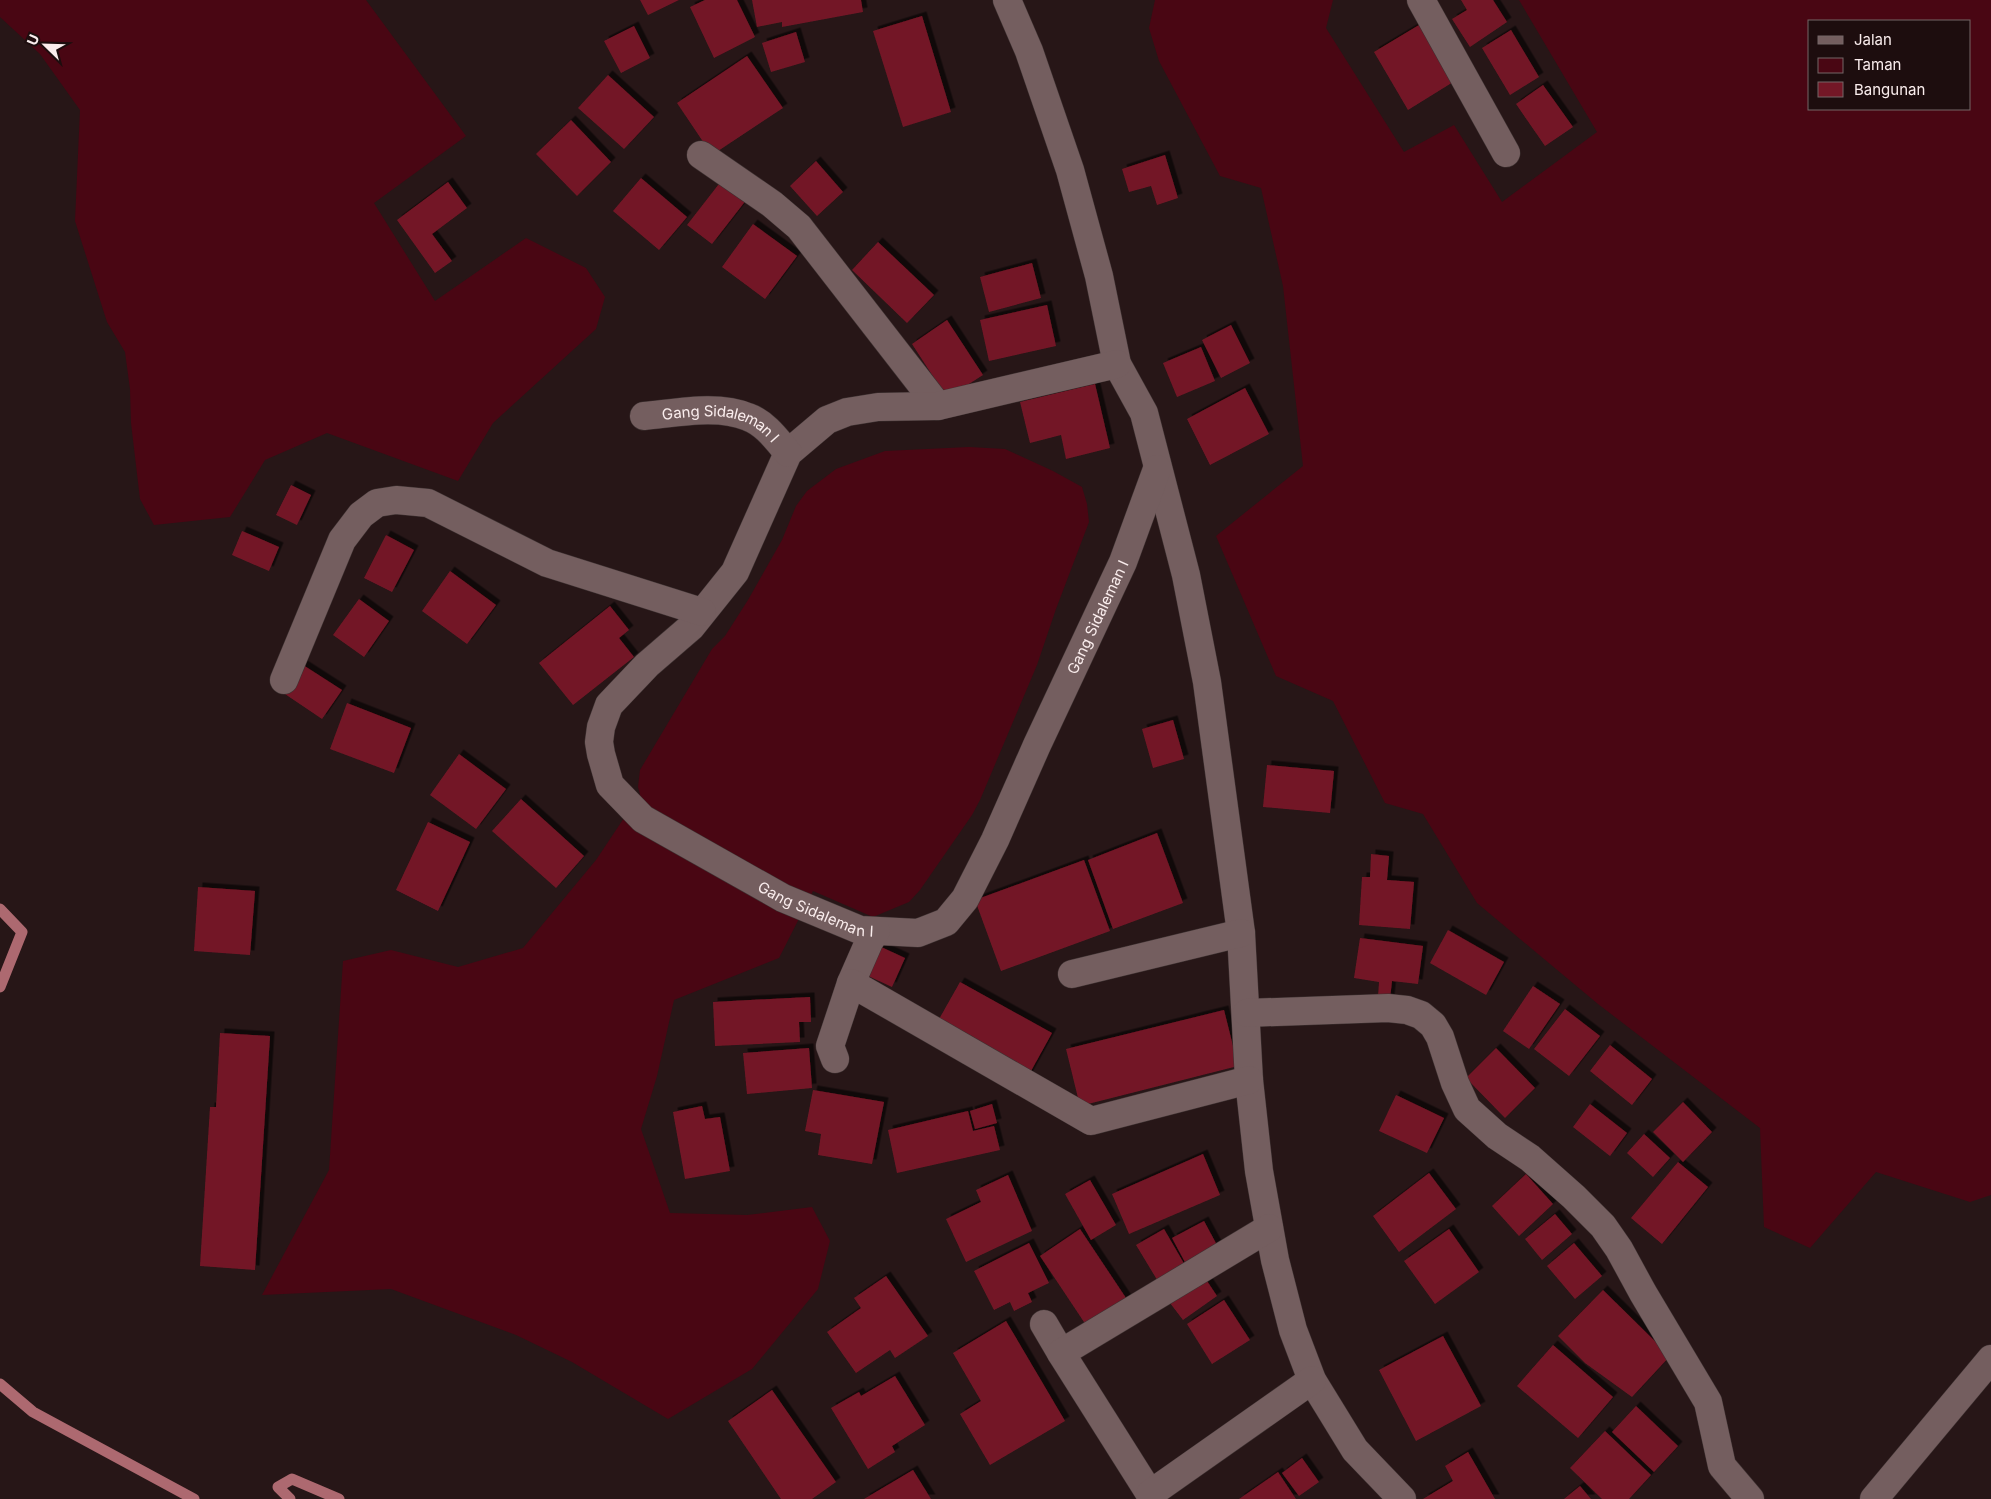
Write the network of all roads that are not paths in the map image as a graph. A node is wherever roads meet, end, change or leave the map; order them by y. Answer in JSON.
{"nodes":[{"id":1,"x":1007,"y":0,"type":"edge"},
{"id":2,"x":1421,"y":0,"type":"edge"},
{"id":3,"x":1506,"y":153,"type":"dead end"},
{"id":4,"x":701,"y":154,"type":"dead end"},
{"id":5,"x":1117,"y":364,"type":"junction"},
{"id":6,"x":938,"y":406,"type":"junction"},
{"id":7,"x":644,"y":416,"type":"dead end"},
{"id":8,"x":788,"y":453,"type":"junction"},
{"id":9,"x":1158,"y":469,"type":"junction"},
{"id":10,"x":702,"y":612,"type":"junction"},
{"id":11,"x":284,"y":680,"type":"dead end"},
{"id":12,"x":876,"y":931,"type":"junction"},
{"id":13,"x":1241,"y":934,"type":"junction"},
{"id":14,"x":1072,"y":974,"type":"dead end"},
{"id":15,"x":851,"y":983,"type":"junction"},
{"id":16,"x":1247,"y":1013,"type":"junction"},
{"id":17,"x":835,"y":1060,"type":"dead end"},
{"id":18,"x":1250,"y":1080,"type":"junction"},
{"id":19,"x":1270,"y":1228,"type":"junction"},
{"id":20,"x":1044,"y":1324,"type":"dead end"},
{"id":21,"x":1061,"y":1353,"type":"junction"},
{"id":22,"x":1991,"y":1359,"type":"edge"},
{"id":23,"x":1312,"y":1380,"type":"junction"},
{"id":24,"x":1152,"y":1497,"type":"edge"},
{"id":25,"x":1402,"y":1499,"type":"edge"},
{"id":26,"x":1750,"y":1499,"type":"edge"},
{"id":27,"x":1874,"y":1499,"type":"edge"}],
"edges":[{"from":1,"to":5,"type":"street"},
{"from":2,"to":3,"type":"street"},
{"from":4,"to":6,"type":"street"},
{"from":5,"to":6,"type":"street","name":"Gang Sidaleman I"},
{"from":5,"to":9,"type":"street"},
{"from":6,"to":8,"type":"street","name":"Gang Sidaleman I"},
{"from":7,"to":8,"type":"street","name":"Gang Sidaleman I"},
{"from":8,"to":10,"type":"street","name":"Gang Sidaleman I"},
{"from":9,"to":12,"type":"street","name":"Gang Sidaleman I"},
{"from":9,"to":13,"type":"street"},
{"from":10,"to":11,"type":"street"},
{"from":10,"to":12,"type":"street","name":"Gang Sidaleman I"},
{"from":12,"to":15,"type":"street"},
{"from":13,"to":14,"type":"street"},
{"from":13,"to":16,"type":"street"},
{"from":15,"to":17,"type":"street"},
{"from":15,"to":18,"type":"street"},
{"from":16,"to":18,"type":"street"},
{"from":16,"to":26,"type":"street"},
{"from":18,"to":19,"type":"street"},
{"from":19,"to":21,"type":"street"},
{"from":19,"to":23,"type":"street"},
{"from":20,"to":21,"type":"street"},
{"from":21,"to":24,"type":"street"},
{"from":22,"to":27,"type":"street"},
{"from":23,"to":24,"type":"street"},
{"from":23,"to":25,"type":"street"}]}
